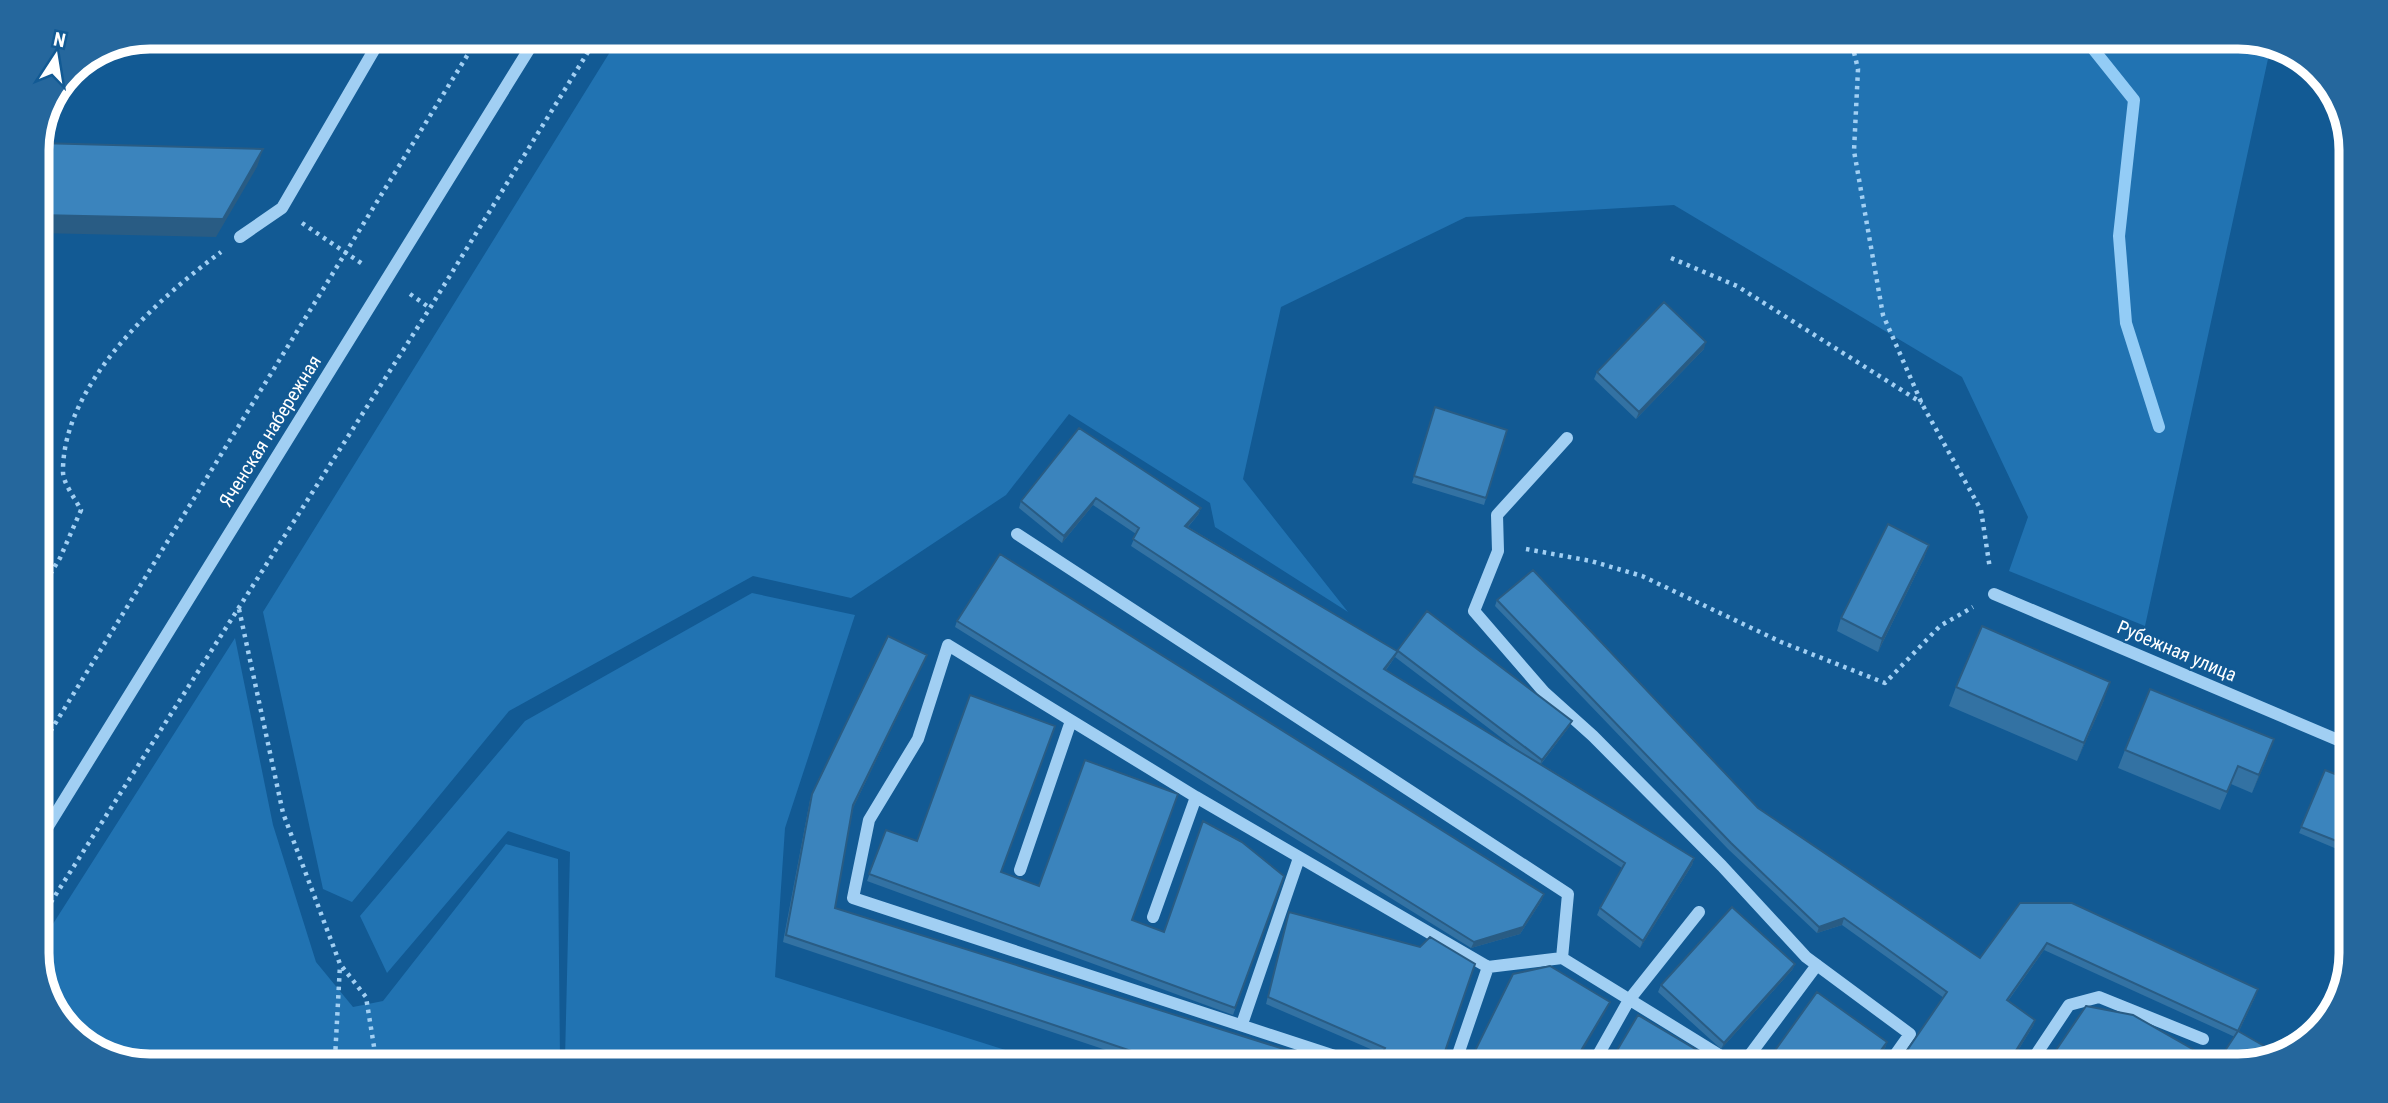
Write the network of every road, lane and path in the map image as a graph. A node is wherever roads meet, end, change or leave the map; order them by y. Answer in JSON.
{"nodes":[{"id":1,"x":375,"y":49,"type":"edge"},
{"id":2,"x":471,"y":49,"type":"edge"},
{"id":3,"x":529,"y":49,"type":"edge"},
{"id":4,"x":589,"y":49,"type":"edge"},
{"id":5,"x":1853,"y":49,"type":"edge"},
{"id":6,"x":282,"y":208,"type":"junction"},
{"id":7,"x":240,"y":237,"type":"joint"},
{"id":8,"x":344,"y":253,"type":"junction"},
{"id":9,"x":1671,"y":258,"type":"dead end"},
{"id":10,"x":1923,"y":404,"type":"junction"},
{"id":11,"x":1567,"y":438,"type":"dead end"},
{"id":12,"x":1017,"y":534,"type":"dead end"},
{"id":13,"x":1498,"y":551,"type":"junction"},
{"id":14,"x":49,"y":576,"type":"edge"},
{"id":15,"x":1994,"y":594,"type":"junction"},
{"id":16,"x":239,"y":608,"type":"junction"},
{"id":17,"x":1071,"y":721,"type":"junction"},
{"id":18,"x":49,"y":733,"type":"edge"},
{"id":19,"x":2339,"y":740,"type":"edge"},
{"id":20,"x":1196,"y":797,"type":"junction"},
{"id":21,"x":49,"y":825,"type":"edge"},
{"id":22,"x":1299,"y":859,"type":"junction"},
{"id":23,"x":1020,"y":870,"type":"dead end"},
{"id":24,"x":49,"y":905,"type":"edge"},
{"id":25,"x":1699,"y":912,"type":"dead end"},
{"id":26,"x":1153,"y":917,"type":"dead end"},
{"id":27,"x":1562,"y":958,"type":"junction"},
{"id":28,"x":340,"y":964,"type":"junction"},
{"id":29,"x":1817,"y":965,"type":"junction"},
{"id":30,"x":1488,"y":967,"type":"junction"},
{"id":31,"x":1629,"y":1000,"type":"junction"},
{"id":32,"x":1242,"y":1024,"type":"junction"},
{"id":33,"x":2203,"y":1040,"type":"dead end"},
{"id":34,"x":335,"y":1054,"type":"edge"},
{"id":35,"x":375,"y":1054,"type":"edge"},
{"id":36,"x":1330,"y":1054,"type":"edge"},
{"id":37,"x":1458,"y":1054,"type":"edge"},
{"id":38,"x":1599,"y":1054,"type":"edge"},
{"id":39,"x":1718,"y":1054,"type":"edge"},
{"id":40,"x":1750,"y":1054,"type":"edge"},
{"id":41,"x":1896,"y":1054,"type":"edge"},
{"id":42,"x":2036,"y":1054,"type":"edge"}],
"edges":[{"from":1,"to":6,"type":"street"},
{"from":2,"to":8,"type":"path"},
{"from":3,"to":21,"type":"street","name":"Яченская набережная"},
{"from":4,"to":16,"type":"path"},
{"from":5,"to":10,"type":"path"},
{"from":6,"to":7,"type":"street"},
{"from":6,"to":8,"type":"path"},
{"from":7,"to":14,"type":"path"},
{"from":8,"to":18,"type":"path"},
{"from":9,"to":10,"type":"path"},
{"from":10,"to":15,"type":"path"},
{"from":11,"to":13,"type":"street"},
{"from":12,"to":27,"type":"street"},
{"from":13,"to":15,"type":"path"},
{"from":13,"to":29,"type":"street"},
{"from":15,"to":19,"type":"street","name":"Рубежная улица"},
{"from":16,"to":24,"type":"path"},
{"from":16,"to":28,"type":"path"},
{"from":17,"to":20,"type":"street"},
{"from":17,"to":23,"type":"street"},
{"from":17,"to":32,"type":"street"},
{"from":20,"to":22,"type":"street"},
{"from":20,"to":26,"type":"street"},
{"from":22,"to":30,"type":"street"},
{"from":22,"to":32,"type":"street"},
{"from":25,"to":31,"type":"street"},
{"from":27,"to":30,"type":"street"},
{"from":27,"to":31,"type":"street"},
{"from":28,"to":34,"type":"path"},
{"from":28,"to":35,"type":"path"},
{"from":29,"to":40,"type":"street"},
{"from":29,"to":41,"type":"street"},
{"from":30,"to":37,"type":"street"},
{"from":31,"to":38,"type":"street"},
{"from":31,"to":39,"type":"street"},
{"from":32,"to":36,"type":"street"},
{"from":33,"to":42,"type":"street"}]}
